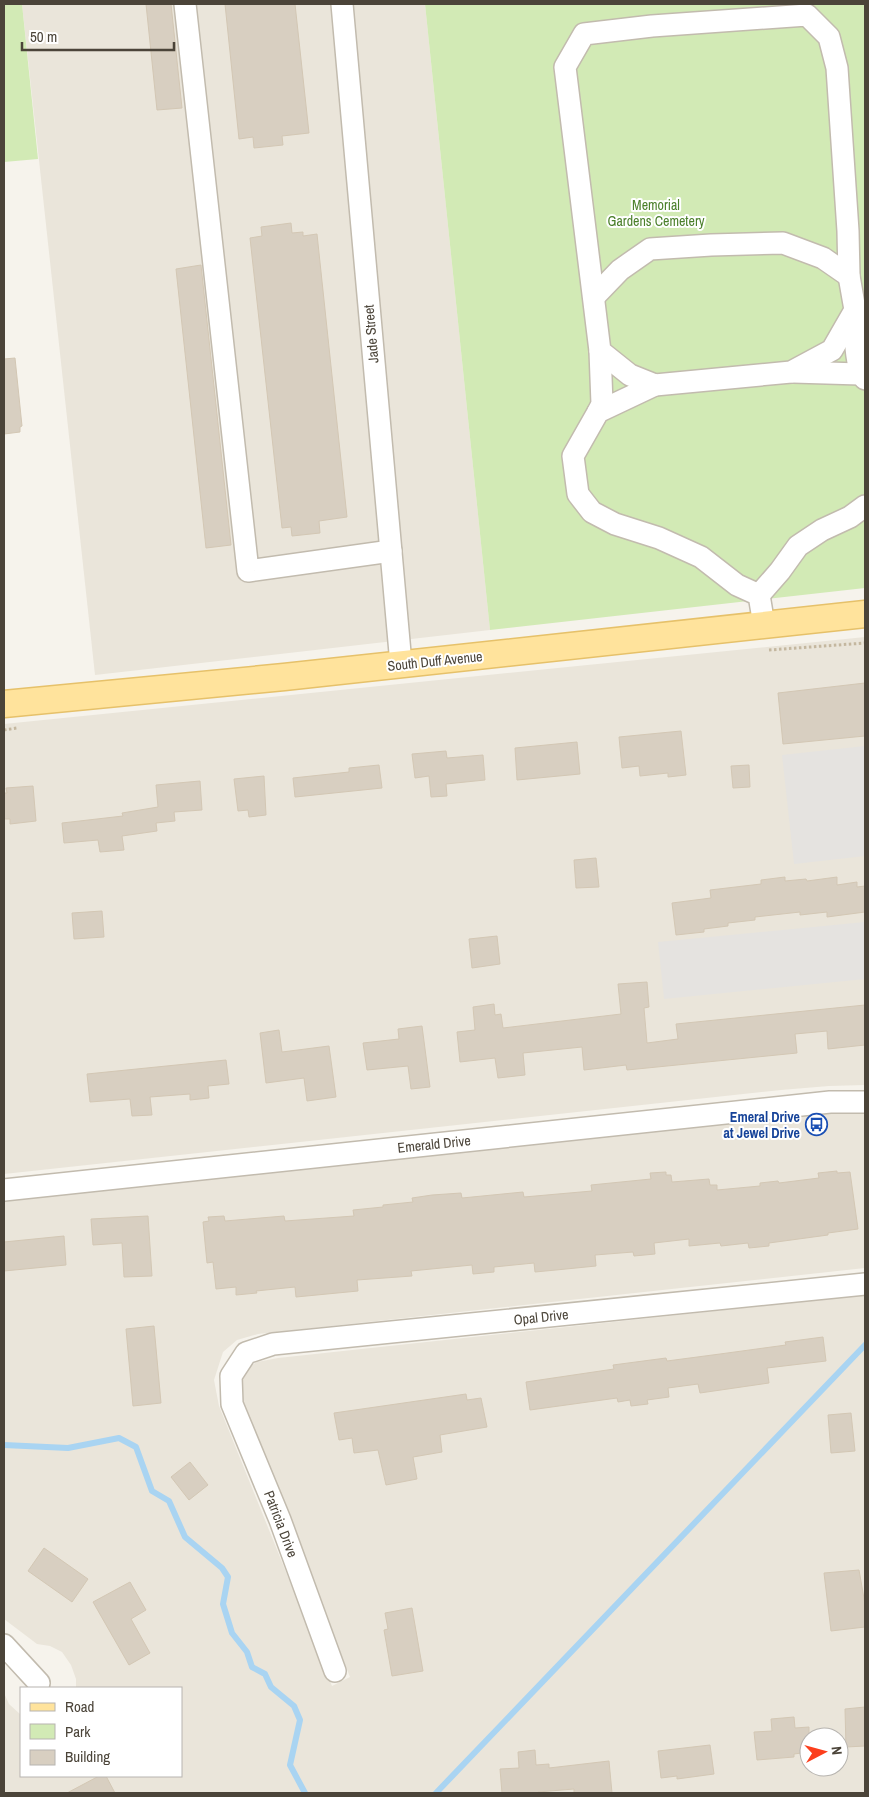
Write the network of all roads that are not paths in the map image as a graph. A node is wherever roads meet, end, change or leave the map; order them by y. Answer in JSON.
{"nodes":[{"id":1,"x":185,"y":4,"type":"edge"},
{"id":2,"x":342,"y":4,"type":"edge"},
{"id":3,"x":849,"y":276,"type":"junction"},
{"id":4,"x":594,"y":297,"type":"junction"},
{"id":5,"x":855,"y":310,"type":"junction"},
{"id":6,"x":600,"y":351,"type":"junction"},
{"id":7,"x":791,"y":372,"type":"junction"},
{"id":8,"x":863,"y":376,"type":"edge"},
{"id":9,"x":655,"y":385,"type":"junction"},
{"id":10,"x":598,"y":412,"type":"junction"},
{"id":11,"x":865,"y":506,"type":"edge"},
{"id":12,"x":391,"y":550,"type":"junction"},
{"id":13,"x":759,"y":595,"type":"junction"},
{"id":14,"x":865,"y":614,"type":"edge"},
{"id":15,"x":764,"y":625,"type":"junction"},
{"id":16,"x":400,"y":664,"type":"junction"},
{"id":17,"x":4,"y":704,"type":"edge"},
{"id":18,"x":865,"y":1102,"type":"edge"},
{"id":19,"x":4,"y":1190,"type":"edge"},
{"id":20,"x":865,"y":1284,"type":"edge"},
{"id":21,"x":231,"y":1376,"type":"joint"},
{"id":22,"x":4,"y":1645,"type":"edge"},
{"id":23,"x":335,"y":1671,"type":"dead end"},
{"id":24,"x":39,"y":1683,"type":"dead end"}],
"edges":[{"from":1,"to":12,"type":"street"},
{"from":2,"to":12,"type":"street","name":"Jade Street"},
{"from":3,"to":4,"type":"street"},
{"from":3,"to":4,"type":"street"},
{"from":3,"to":5,"type":"street"},
{"from":4,"to":6,"type":"street"},
{"from":5,"to":7,"type":"street"},
{"from":5,"to":8,"type":"street"},
{"from":6,"to":9,"type":"street"},
{"from":6,"to":10,"type":"street"},
{"from":7,"to":8,"type":"street"},
{"from":7,"to":9,"type":"street"},
{"from":9,"to":10,"type":"street"},
{"from":10,"to":13,"type":"street"},
{"from":11,"to":13,"type":"street"},
{"from":12,"to":16,"type":"street","name":"Jade Street"},
{"from":13,"to":15,"type":"street"},
{"from":14,"to":15,"type":"main road","name":"South Duff Avenue"},
{"from":15,"to":16,"type":"main road","name":"South Duff Avenue"},
{"from":16,"to":17,"type":"main road","name":"South Duff Avenue"},
{"from":18,"to":19,"type":"street","name":"Emerald Drive"},
{"from":20,"to":21,"type":"street","name":"Opal Drive"},
{"from":21,"to":23,"type":"street","name":"Patricia Drive"},
{"from":22,"to":24,"type":"street"}]}
